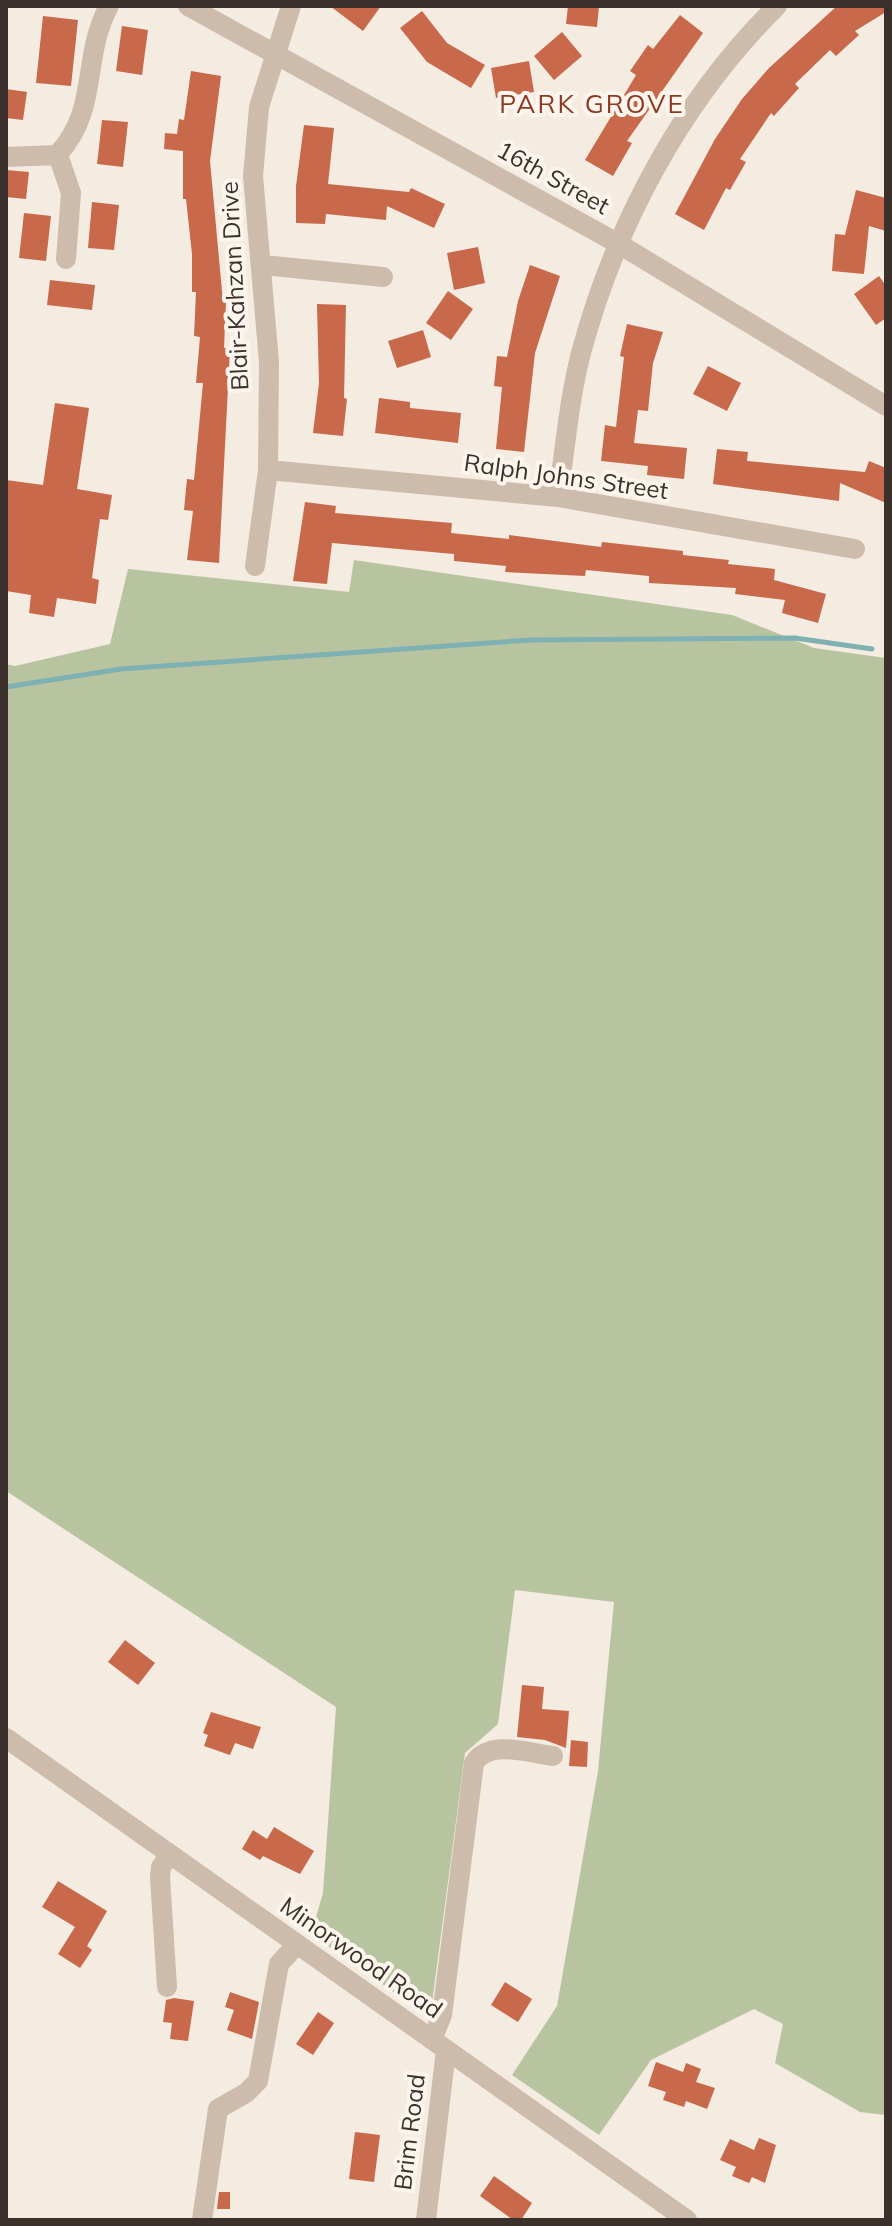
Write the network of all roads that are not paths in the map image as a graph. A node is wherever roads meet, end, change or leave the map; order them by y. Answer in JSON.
{"nodes":[{"id":1,"x":109,"y":6,"type":"edge"},
{"id":2,"x":188,"y":6,"type":"edge"},
{"id":3,"x":291,"y":6,"type":"edge"},
{"id":4,"x":777,"y":6,"type":"edge"},
{"id":5,"x":276,"y":55,"type":"junction"},
{"id":6,"x":58,"y":155,"type":"junction"},
{"id":7,"x":6,"y":157,"type":"edge"},
{"id":8,"x":619,"y":244,"type":"junction"},
{"id":9,"x":66,"y":259,"type":"dead end"},
{"id":10,"x":263,"y":265,"type":"junction"},
{"id":11,"x":383,"y":277,"type":"dead end"},
{"id":12,"x":886,"y":406,"type":"edge"},
{"id":13,"x":268,"y":470,"type":"junction"},
{"id":14,"x":558,"y":497,"type":"junction"},
{"id":15,"x":855,"y":549,"type":"dead end"},
{"id":16,"x":255,"y":566,"type":"dead end"},
{"id":17,"x":6,"y":1738,"type":"edge"},
{"id":18,"x":553,"y":1756,"type":"dead end"},
{"id":19,"x":170,"y":1854,"type":"junction"},
{"id":20,"x":297,"y":1944,"type":"junction"},
{"id":21,"x":167,"y":1987,"type":"dead end"},
{"id":22,"x":439,"y":2045,"type":"junction"},
{"id":23,"x":202,"y":2220,"type":"edge"},
{"id":24,"x":426,"y":2220,"type":"edge"},
{"id":25,"x":687,"y":2220,"type":"edge"}],
"edges":[{"from":1,"to":6,"type":"street"},
{"from":2,"to":5,"type":"street","name":"16th Street"},
{"from":3,"to":5,"type":"street","name":"Blair-Kahzan Drive"},
{"from":4,"to":8,"type":"street"},
{"from":5,"to":8,"type":"street","name":"16th Street"},
{"from":5,"to":10,"type":"street","name":"Blair-Kahzan Drive"},
{"from":6,"to":7,"type":"street"},
{"from":6,"to":9,"type":"street"},
{"from":8,"to":12,"type":"street","name":"16th Street"},
{"from":8,"to":14,"type":"street"},
{"from":10,"to":11,"type":"street"},
{"from":10,"to":13,"type":"street","name":"Blair-Kahzan Drive"},
{"from":13,"to":14,"type":"street","name":"Ralph Johns Street"},
{"from":13,"to":16,"type":"street","name":"Blair-Kahzan Drive"},
{"from":14,"to":15,"type":"street","name":"Ralph Johns Street"},
{"from":17,"to":19,"type":"street","name":"Minorwood Road"},
{"from":18,"to":22,"type":"street","name":"Brim Road"},
{"from":19,"to":20,"type":"street","name":"Minorwood Road"},
{"from":19,"to":21,"type":"street"},
{"from":20,"to":22,"type":"street","name":"Minorwood Road"},
{"from":20,"to":23,"type":"street"},
{"from":22,"to":24,"type":"street","name":"Brim Road"},
{"from":22,"to":25,"type":"street","name":"Minorwood Road"}]}
